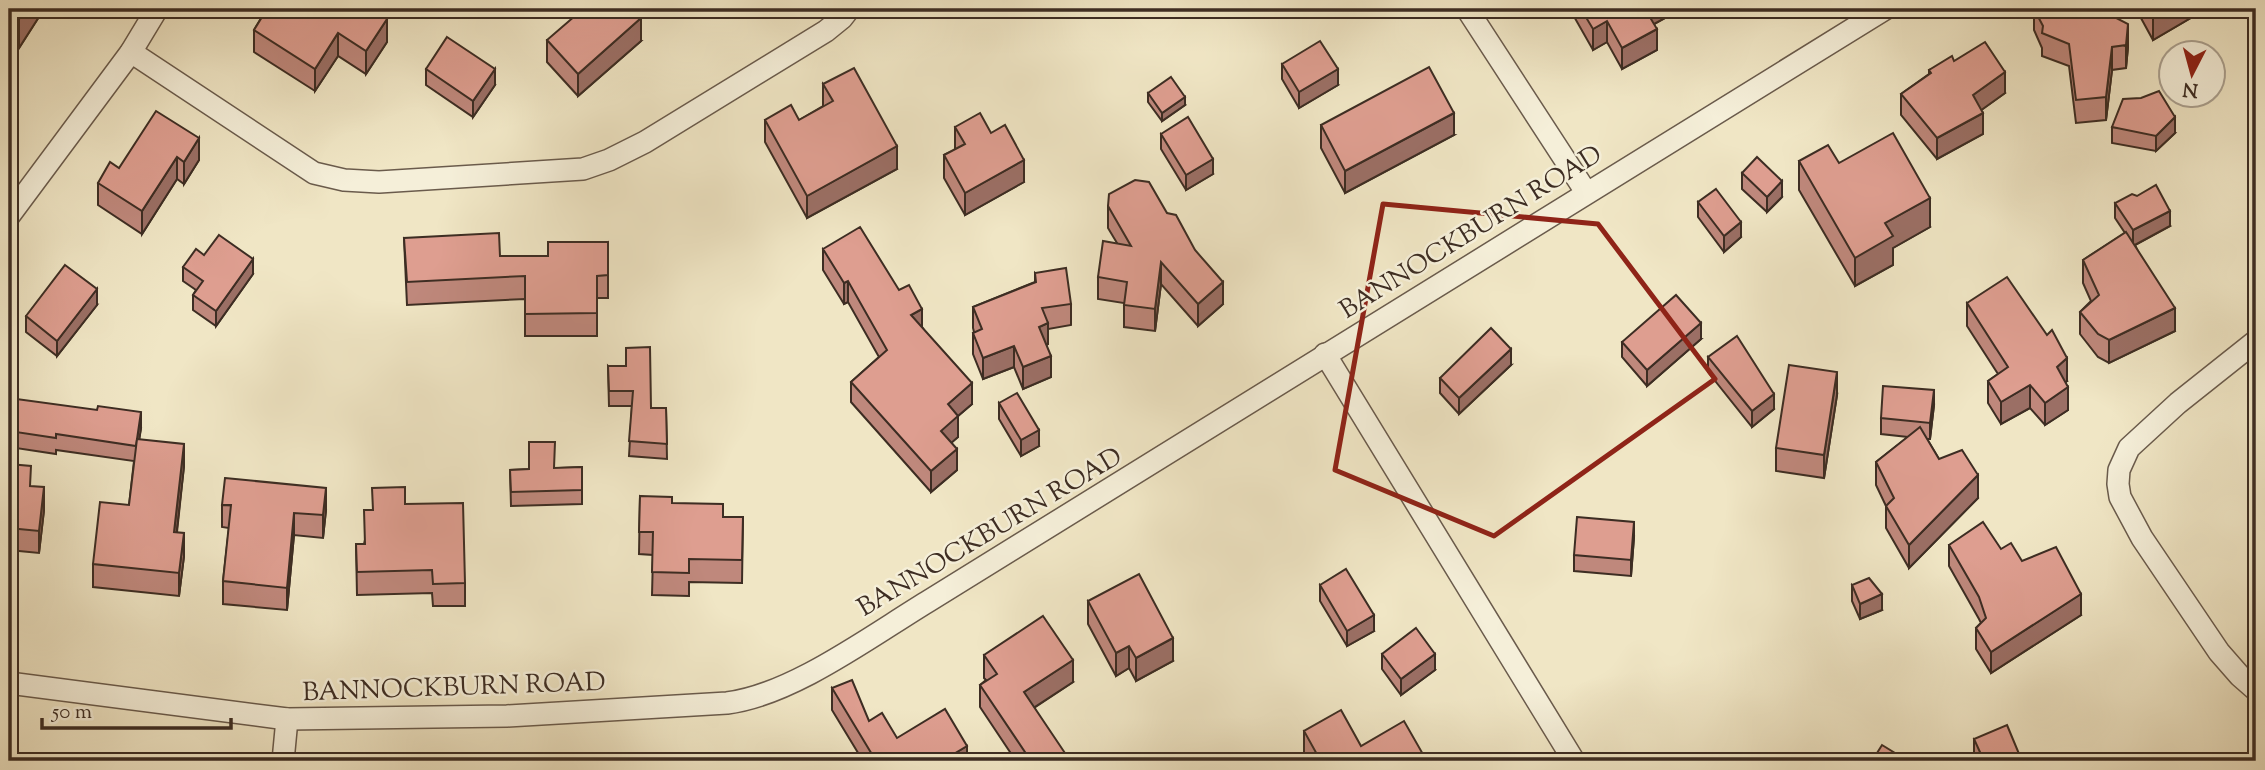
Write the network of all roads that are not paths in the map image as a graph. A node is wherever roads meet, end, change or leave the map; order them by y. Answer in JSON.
{"nodes":[{"id":1,"x":157,"y":9,"type":"edge"},
{"id":2,"x":849,"y":9,"type":"edge"},
{"id":3,"x":1467,"y":9,"type":"edge"},
{"id":4,"x":1885,"y":9,"type":"edge"},
{"id":5,"x":131,"y":52,"type":"junction"},
{"id":6,"x":1586,"y":192,"type":"junction"},
{"id":7,"x":9,"y":216,"type":"edge"},
{"id":8,"x":2256,"y":341,"type":"edge"},
{"id":9,"x":1325,"y":354,"type":"junction"},
{"id":10,"x":9,"y":683,"type":"edge"},
{"id":11,"x":2256,"y":690,"type":"edge"},
{"id":12,"x":287,"y":719,"type":"junction"},
{"id":13,"x":283,"y":761,"type":"edge"},
{"id":14,"x":1574,"y":761,"type":"edge"}],
"edges":[{"from":1,"to":5,"type":"street"},
{"from":2,"to":5,"type":"street"},
{"from":3,"to":6,"type":"street"},
{"from":4,"to":6,"type":"street","name":"BANNOCKBURN ROAD"},
{"from":5,"to":7,"type":"street"},
{"from":6,"to":9,"type":"street","name":"BANNOCKBURN ROAD"},
{"from":8,"to":11,"type":"street"},
{"from":9,"to":12,"type":"street","name":"BANNOCKBURN ROAD"},
{"from":9,"to":14,"type":"street"},
{"from":10,"to":12,"type":"street","name":"BANNOCKBURN ROAD"},
{"from":12,"to":13,"type":"street"}]}
